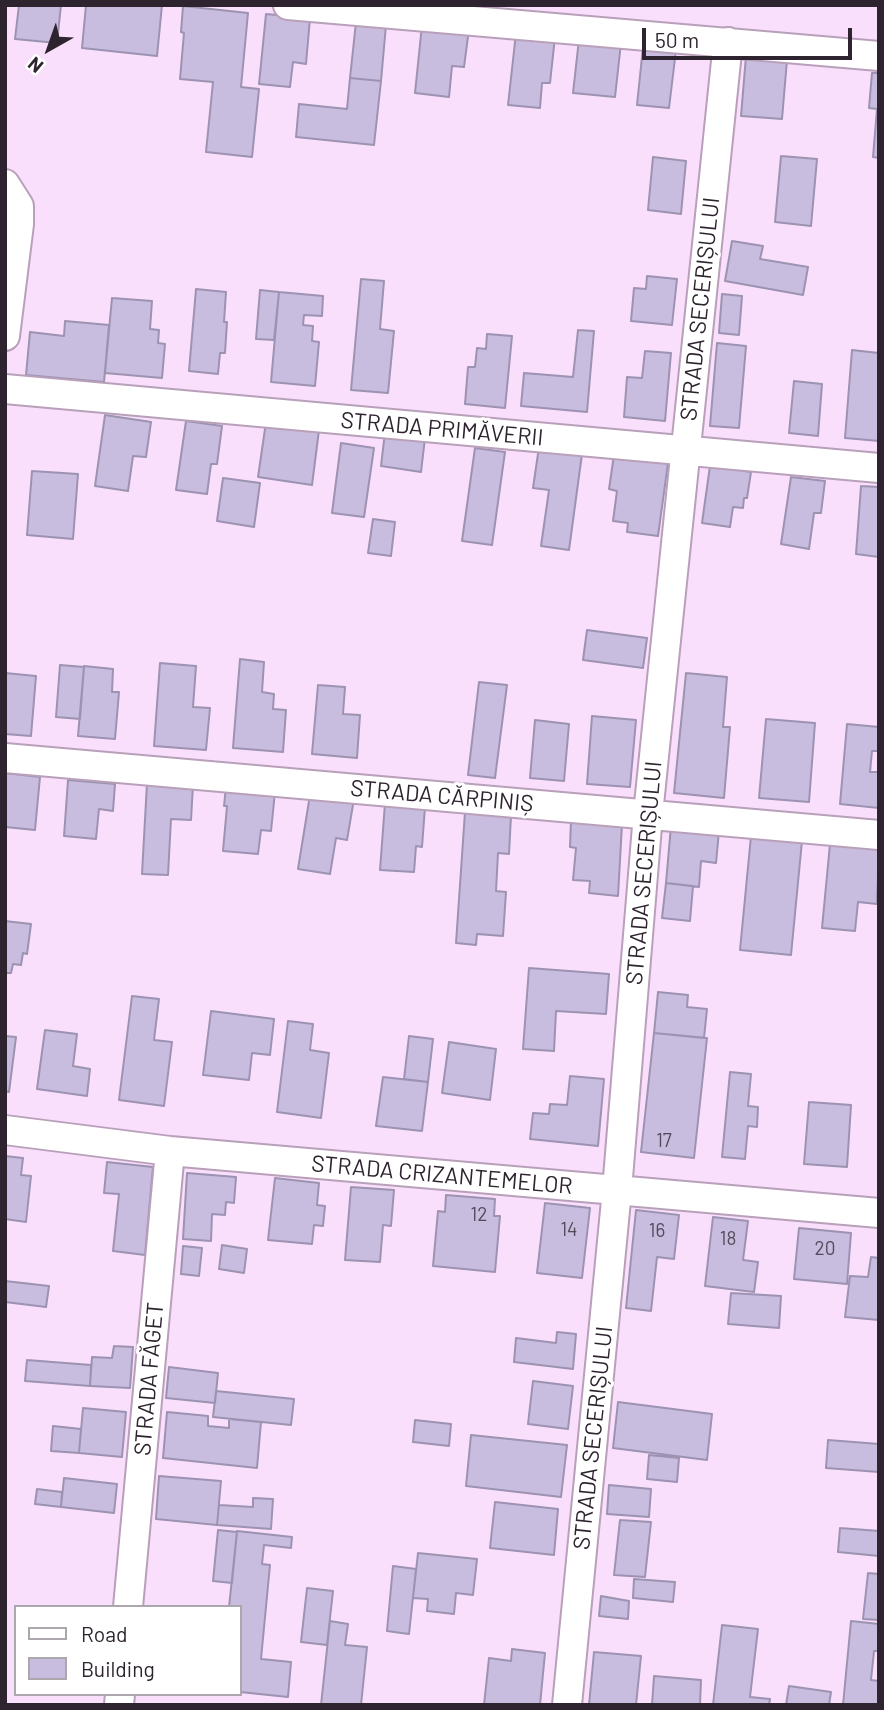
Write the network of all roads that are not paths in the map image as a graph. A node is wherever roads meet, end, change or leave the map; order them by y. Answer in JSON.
{"nodes":[{"id":1,"x":288,"y":5,"type":"edge"},
{"id":2,"x":519,"y":15,"type":"edge"},
{"id":3,"x":728,"y":42,"type":"junction"},
{"id":4,"x":879,"y":56,"type":"edge"},
{"id":5,"x":5,"y":184,"type":"edge"},
{"id":6,"x":5,"y":337,"type":"edge"},
{"id":7,"x":5,"y":390,"type":"edge"},
{"id":8,"x":686,"y":451,"type":"junction"},
{"id":9,"x":879,"y":468,"type":"edge"},
{"id":10,"x":5,"y":758,"type":"edge"},
{"id":11,"x":648,"y":814,"type":"junction"},
{"id":12,"x":879,"y":835,"type":"edge"},
{"id":13,"x":5,"y":1130,"type":"edge"},
{"id":14,"x":170,"y":1151,"type":"junction"},
{"id":15,"x":617,"y":1190,"type":"junction"},
{"id":16,"x":879,"y":1213,"type":"edge"},
{"id":17,"x":128,"y":1605,"type":"edge"},
{"id":18,"x":567,"y":1705,"type":"edge"}],
"edges":[{"from":1,"to":2,"type":"street"},
{"from":2,"to":3,"type":"street"},
{"from":3,"to":4,"type":"street"},
{"from":3,"to":8,"type":"street","name":"STRADA SECERIȘULUI"},
{"from":5,"to":6,"type":"street"},
{"from":7,"to":8,"type":"street","name":"STRADA PRIMĂVERII"},
{"from":8,"to":9,"type":"street","name":"STRADA PRIMĂVERII"},
{"from":8,"to":11,"type":"street","name":"STRADA SECERIȘULUI"},
{"from":10,"to":11,"type":"street","name":"STRADA CĂRPINIȘ"},
{"from":11,"to":12,"type":"street","name":"STRADA CĂRPINIȘ"},
{"from":11,"to":15,"type":"street","name":"STRADA SECERIȘULUI"},
{"from":13,"to":14,"type":"street","name":"STRADA CRIZANTEMELOR"},
{"from":14,"to":15,"type":"street","name":"STRADA CRIZANTEMELOR"},
{"from":14,"to":17,"type":"street","name":"STRADA FĂGET"},
{"from":15,"to":16,"type":"street","name":"STRADA CRIZANTEMELOR"},
{"from":15,"to":18,"type":"street","name":"STRADA SECERIȘULUI"}]}
